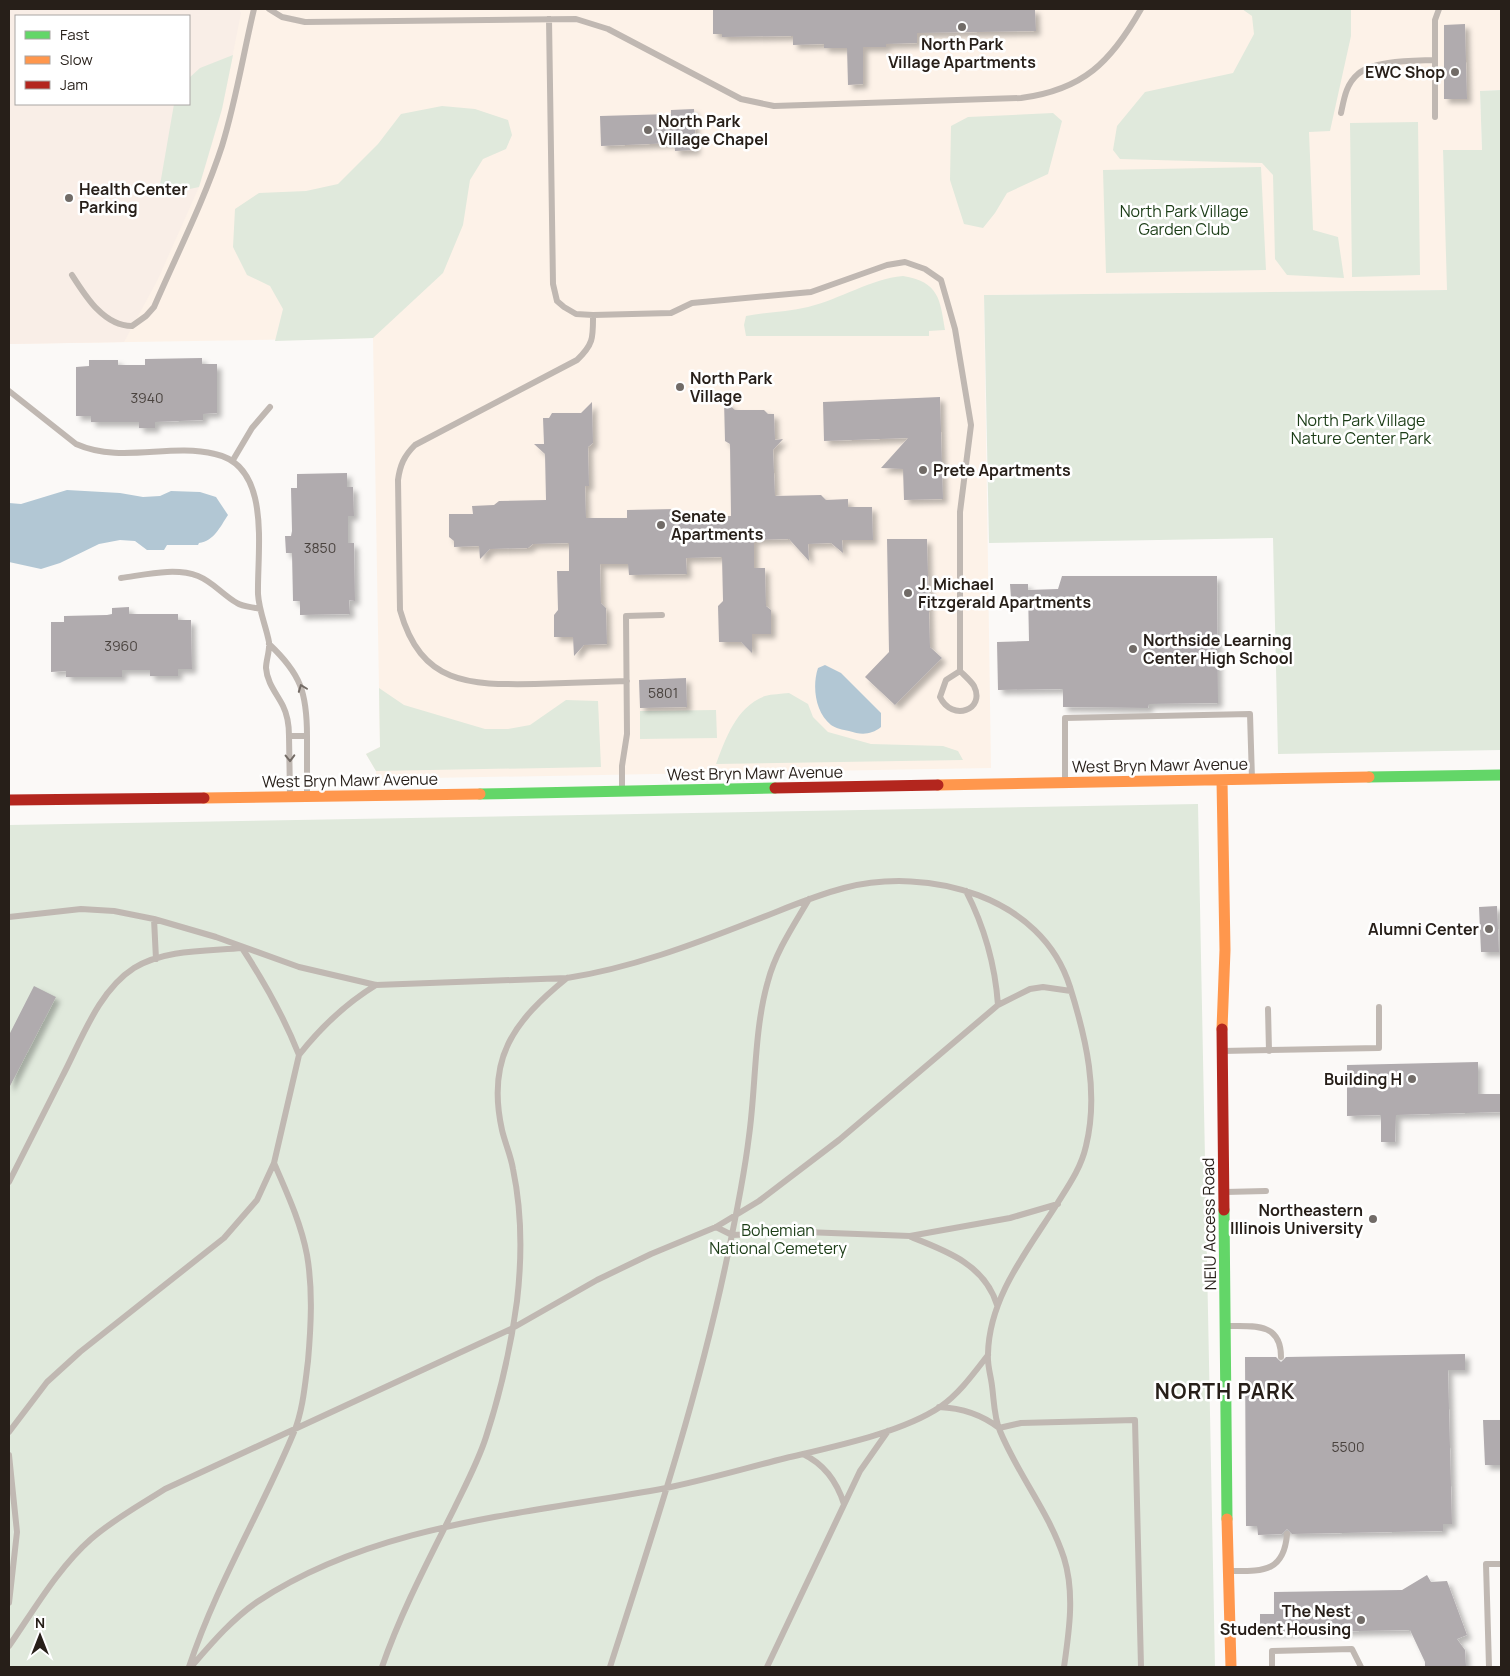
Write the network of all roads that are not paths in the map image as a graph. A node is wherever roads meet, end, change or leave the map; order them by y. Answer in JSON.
{"nodes":[{"id":1,"x":254,"y":9,"type":"edge"},
{"id":2,"x":269,"y":9,"type":"edge"},
{"id":3,"x":1140,"y":9,"type":"edge"},
{"id":4,"x":1439,"y":9,"type":"edge"},
{"id":5,"x":548,"y":19,"type":"junction"},
{"id":6,"x":1435,"y":60,"type":"junction"},
{"id":7,"x":1342,"y":113,"type":"dead end"},
{"id":8,"x":1436,"y":117,"type":"dead end"},
{"id":9,"x":72,"y":275,"type":"dead end"},
{"id":10,"x":593,"y":315,"type":"junction"},
{"id":11,"x":9,"y":391,"type":"edge"},
{"id":12,"x":270,"y":407,"type":"dead end"},
{"id":13,"x":233,"y":460,"type":"junction"},
{"id":14,"x":121,"y":578,"type":"dead end"},
{"id":15,"x":260,"y":609,"type":"junction"},
{"id":16,"x":662,"y":615,"type":"dead end"},
{"id":17,"x":269,"y":644,"type":"junction"},
{"id":18,"x":960,"y":671,"type":"junction"},
{"id":19,"x":627,"y":681,"type":"junction"},
{"id":20,"x":289,"y":736,"type":"junction"},
{"id":21,"x":307,"y":736,"type":"junction"},
{"id":22,"x":1501,"y":774,"type":"edge"},
{"id":23,"x":1222,"y":780,"type":"junction"},
{"id":24,"x":1252,"y":780,"type":"junction"},
{"id":25,"x":1066,"y":783,"type":"junction"},
{"id":26,"x":622,"y":792,"type":"junction"},
{"id":27,"x":290,"y":797,"type":"junction"},
{"id":28,"x":307,"y":797,"type":"junction"},
{"id":29,"x":9,"y":800,"type":"edge"},
{"id":30,"x":966,"y":891,"type":"junction"},
{"id":31,"x":809,"y":899,"type":"junction"},
{"id":32,"x":9,"y":916,"type":"edge"},
{"id":33,"x":154,"y":918,"type":"junction"},
{"id":34,"x":242,"y":948,"type":"junction"},
{"id":35,"x":156,"y":958,"type":"junction"},
{"id":36,"x":567,"y":978,"type":"junction"},
{"id":37,"x":376,"y":985,"type":"junction"},
{"id":38,"x":1071,"y":991,"type":"junction"},
{"id":39,"x":998,"y":1005,"type":"junction"},
{"id":40,"x":1379,"y":1007,"type":"dead end"},
{"id":41,"x":1268,"y":1009,"type":"dead end"},
{"id":42,"x":1269,"y":1050,"type":"junction"},
{"id":43,"x":1221,"y":1051,"type":"junction"},
{"id":44,"x":299,"y":1055,"type":"junction"},
{"id":45,"x":274,"y":1162,"type":"junction"},
{"id":46,"x":9,"y":1182,"type":"edge"},
{"id":47,"x":1266,"y":1191,"type":"dead end"},
{"id":48,"x":1224,"y":1192,"type":"junction"},
{"id":49,"x":1058,"y":1204,"type":"junction"},
{"id":50,"x":734,"y":1217,"type":"junction"},
{"id":51,"x":716,"y":1227,"type":"junction"},
{"id":52,"x":732,"y":1235,"type":"junction"},
{"id":53,"x":910,"y":1236,"type":"junction"},
{"id":54,"x":997,"y":1304,"type":"junction"},
{"id":55,"x":1227,"y":1326,"type":"junction"},
{"id":56,"x":511,"y":1329,"type":"junction"},
{"id":57,"x":988,"y":1355,"type":"junction"},
{"id":58,"x":1281,"y":1357,"type":"dead end"},
{"id":59,"x":939,"y":1407,"type":"junction"},
{"id":60,"x":998,"y":1428,"type":"junction"},
{"id":61,"x":295,"y":1430,"type":"junction"},
{"id":62,"x":888,"y":1431,"type":"junction"},
{"id":63,"x":9,"y":1432,"type":"edge"},
{"id":64,"x":803,"y":1454,"type":"junction"},
{"id":65,"x":9,"y":1455,"type":"edge"},
{"id":66,"x":668,"y":1487,"type":"junction"},
{"id":67,"x":844,"y":1504,"type":"junction"},
{"id":68,"x":445,"y":1527,"type":"junction"},
{"id":69,"x":1287,"y":1534,"type":"dead end"},
{"id":70,"x":1501,"y":1564,"type":"edge"},
{"id":71,"x":1228,"y":1571,"type":"junction"},
{"id":72,"x":9,"y":1603,"type":"edge"},
{"id":73,"x":9,"y":1646,"type":"edge"},
{"id":74,"x":190,"y":1667,"type":"edge"},
{"id":75,"x":382,"y":1667,"type":"edge"},
{"id":76,"x":610,"y":1667,"type":"edge"},
{"id":77,"x":767,"y":1667,"type":"edge"},
{"id":78,"x":1064,"y":1667,"type":"edge"},
{"id":79,"x":1141,"y":1667,"type":"edge"},
{"id":80,"x":1231,"y":1667,"type":"edge"},
{"id":81,"x":1272,"y":1667,"type":"edge"},
{"id":82,"x":1361,"y":1667,"type":"edge"},
{"id":83,"x":1489,"y":1667,"type":"edge"}],
"edges":[{"from":1,"to":9,"type":"lane"},
{"from":2,"to":5,"type":"lane"},
{"from":3,"to":5,"type":"lane"},
{"from":4,"to":6,"type":"lane"},
{"from":5,"to":10,"type":"lane"},
{"from":6,"to":7,"type":"lane"},
{"from":6,"to":8,"type":"lane"},
{"from":10,"to":18,"type":"lane"},
{"from":10,"to":19,"type":"lane"},
{"from":11,"to":13,"type":"lane"},
{"from":12,"to":13,"type":"lane"},
{"from":13,"to":15,"type":"lane"},
{"from":14,"to":15,"type":"lane"},
{"from":15,"to":17,"type":"lane"},
{"from":16,"to":19,"type":"lane"},
{"from":17,"to":20,"type":"lane"},
{"from":21,"to":17,"type":"lane","one_way":true},
{"from":18,"to":18,"type":"lane"},
{"from":19,"to":26,"type":"lane"},
{"from":20,"to":21,"type":"lane"},
{"from":20,"to":27,"type":"lane","one_way":true},
{"from":21,"to":28,"type":"lane"},
{"from":22,"to":24,"type":"street","name":"West Bryn Mawr Avenue"},
{"from":23,"to":24,"type":"street","name":"West Bryn Mawr Avenue"},
{"from":23,"to":25,"type":"street","name":"West Bryn Mawr Avenue"},
{"from":23,"to":43,"type":"street","name":"NEIU Access Road"},
{"from":24,"to":25,"type":"lane"},
{"from":25,"to":26,"type":"street","name":"West Bryn Mawr Avenue"},
{"from":26,"to":28,"type":"street","name":"West Bryn Mawr Avenue"},
{"from":27,"to":28,"type":"street","name":"West Bryn Mawr Avenue"},
{"from":27,"to":29,"type":"street","name":"West Bryn Mawr Avenue"},
{"from":30,"to":31,"type":"lane"},
{"from":30,"to":38,"type":"lane"},
{"from":30,"to":39,"type":"lane"},
{"from":31,"to":36,"type":"lane"},
{"from":31,"to":50,"type":"lane"},
{"from":32,"to":33,"type":"lane"},
{"from":33,"to":34,"type":"lane"},
{"from":33,"to":35,"type":"lane"},
{"from":34,"to":35,"type":"lane"},
{"from":34,"to":37,"type":"lane"},
{"from":34,"to":44,"type":"lane"},
{"from":35,"to":46,"type":"lane"},
{"from":36,"to":37,"type":"lane"},
{"from":36,"to":56,"type":"lane"},
{"from":37,"to":44,"type":"lane"},
{"from":38,"to":39,"type":"lane"},
{"from":38,"to":49,"type":"lane"},
{"from":39,"to":50,"type":"lane"},
{"from":40,"to":42,"type":"lane"},
{"from":41,"to":42,"type":"lane"},
{"from":42,"to":43,"type":"lane"},
{"from":43,"to":48,"type":"street","name":"NEIU Access Road"},
{"from":44,"to":45,"type":"lane"},
{"from":45,"to":61,"type":"lane"},
{"from":45,"to":63,"type":"lane"},
{"from":47,"to":48,"type":"lane"},
{"from":48,"to":55,"type":"street","name":"NEIU Access Road"},
{"from":49,"to":53,"type":"lane"},
{"from":49,"to":54,"type":"lane"},
{"from":50,"to":51,"type":"lane"},
{"from":50,"to":52,"type":"lane"},
{"from":51,"to":52,"type":"lane"},
{"from":51,"to":56,"type":"lane"},
{"from":52,"to":53,"type":"lane"},
{"from":52,"to":66,"type":"lane"},
{"from":53,"to":54,"type":"lane"},
{"from":54,"to":57,"type":"lane"},
{"from":55,"to":58,"type":"lane"},
{"from":55,"to":71,"type":"street","name":"NEIU Access Road"},
{"from":56,"to":61,"type":"lane"},
{"from":56,"to":68,"type":"lane"},
{"from":57,"to":59,"type":"lane"},
{"from":57,"to":60,"type":"lane"},
{"from":59,"to":60,"type":"lane"},
{"from":59,"to":62,"type":"lane"},
{"from":60,"to":78,"type":"lane"},
{"from":60,"to":79,"type":"lane"},
{"from":61,"to":73,"type":"lane"},
{"from":61,"to":74,"type":"lane"},
{"from":62,"to":64,"type":"lane"},
{"from":62,"to":67,"type":"lane"},
{"from":64,"to":66,"type":"lane"},
{"from":64,"to":67,"type":"lane"},
{"from":65,"to":72,"type":"lane"},
{"from":66,"to":68,"type":"lane"},
{"from":66,"to":76,"type":"lane"},
{"from":67,"to":77,"type":"lane"},
{"from":68,"to":74,"type":"lane"},
{"from":68,"to":75,"type":"lane"},
{"from":69,"to":71,"type":"lane"},
{"from":70,"to":83,"type":"lane"},
{"from":71,"to":80,"type":"street","name":"NEIU Access Road"},
{"from":81,"to":82,"type":"lane"}]}
